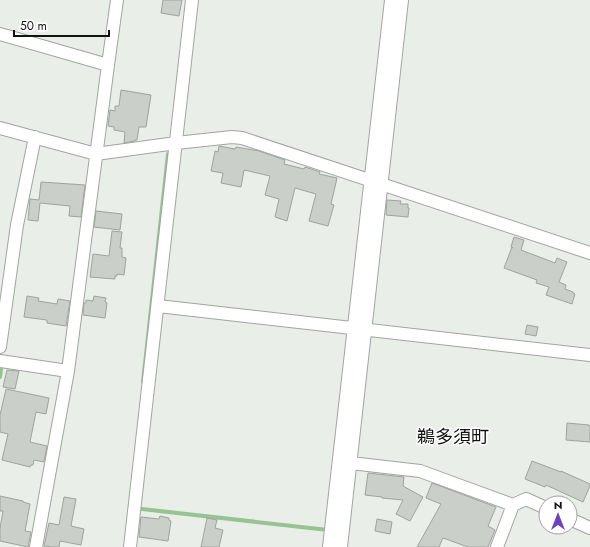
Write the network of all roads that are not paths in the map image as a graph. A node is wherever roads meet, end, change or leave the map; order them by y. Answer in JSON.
{"nodes":[{"id":1,"x":117,"y":0,"type":"edge"},
{"id":2,"x":192,"y":0,"type":"edge"},
{"id":3,"x":391,"y":0,"type":"edge"},
{"id":4,"x":402,"y":0,"type":"edge"},
{"id":5,"x":0,"y":34,"type":"edge"},
{"id":6,"x":108,"y":65,"type":"junction"},
{"id":7,"x":0,"y":128,"type":"edge"},
{"id":8,"x":35,"y":137,"type":"junction"},
{"id":9,"x":176,"y":143,"type":"junction"},
{"id":10,"x":96,"y":154,"type":"junction"},
{"id":11,"x":376,"y":182,"type":"junction"},
{"id":12,"x":590,"y":252,"type":"edge"},
{"id":13,"x":158,"y":306,"type":"junction"},
{"id":14,"x":360,"y":328,"type":"junction"},
{"id":15,"x":0,"y":347,"type":"edge"},
{"id":16,"x":590,"y":355,"type":"edge"},
{"id":17,"x":0,"y":361,"type":"edge"},
{"id":18,"x":68,"y":371,"type":"junction"},
{"id":19,"x":345,"y":463,"type":"junction"},
{"id":20,"x":538,"y":504,"type":"edge"},
{"id":21,"x":513,"y":505,"type":"junction"},
{"id":22,"x":578,"y":523,"type":"edge"},
{"id":23,"x":590,"y":528,"type":"edge"},
{"id":24,"x":36,"y":547,"type":"edge"},
{"id":25,"x":130,"y":547,"type":"edge"},
{"id":26,"x":329,"y":547,"type":"edge"},
{"id":27,"x":341,"y":547,"type":"edge"},
{"id":28,"x":497,"y":547,"type":"edge"}],
"edges":[{"from":1,"to":6,"type":"street"},
{"from":2,"to":9,"type":"street"},
{"from":3,"to":11,"type":"street"},
{"from":4,"to":11,"type":"street"},
{"from":5,"to":6,"type":"street"},
{"from":6,"to":10,"type":"street"},
{"from":7,"to":8,"type":"street"},
{"from":8,"to":10,"type":"street"},
{"from":8,"to":15,"type":"street"},
{"from":9,"to":10,"type":"street"},
{"from":9,"to":11,"type":"street"},
{"from":9,"to":13,"type":"street"},
{"from":10,"to":18,"type":"street"},
{"from":11,"to":12,"type":"street"},
{"from":11,"to":14,"type":"street"},
{"from":13,"to":14,"type":"street"},
{"from":13,"to":25,"type":"street"},
{"from":14,"to":16,"type":"street"},
{"from":14,"to":19,"type":"street"},
{"from":17,"to":18,"type":"street"},
{"from":18,"to":24,"type":"street"},
{"from":19,"to":21,"type":"street"},
{"from":19,"to":26,"type":"street"},
{"from":19,"to":27,"type":"street"},
{"from":20,"to":21,"type":"street"},
{"from":21,"to":28,"type":"street"},
{"from":22,"to":23,"type":"street"}]}
